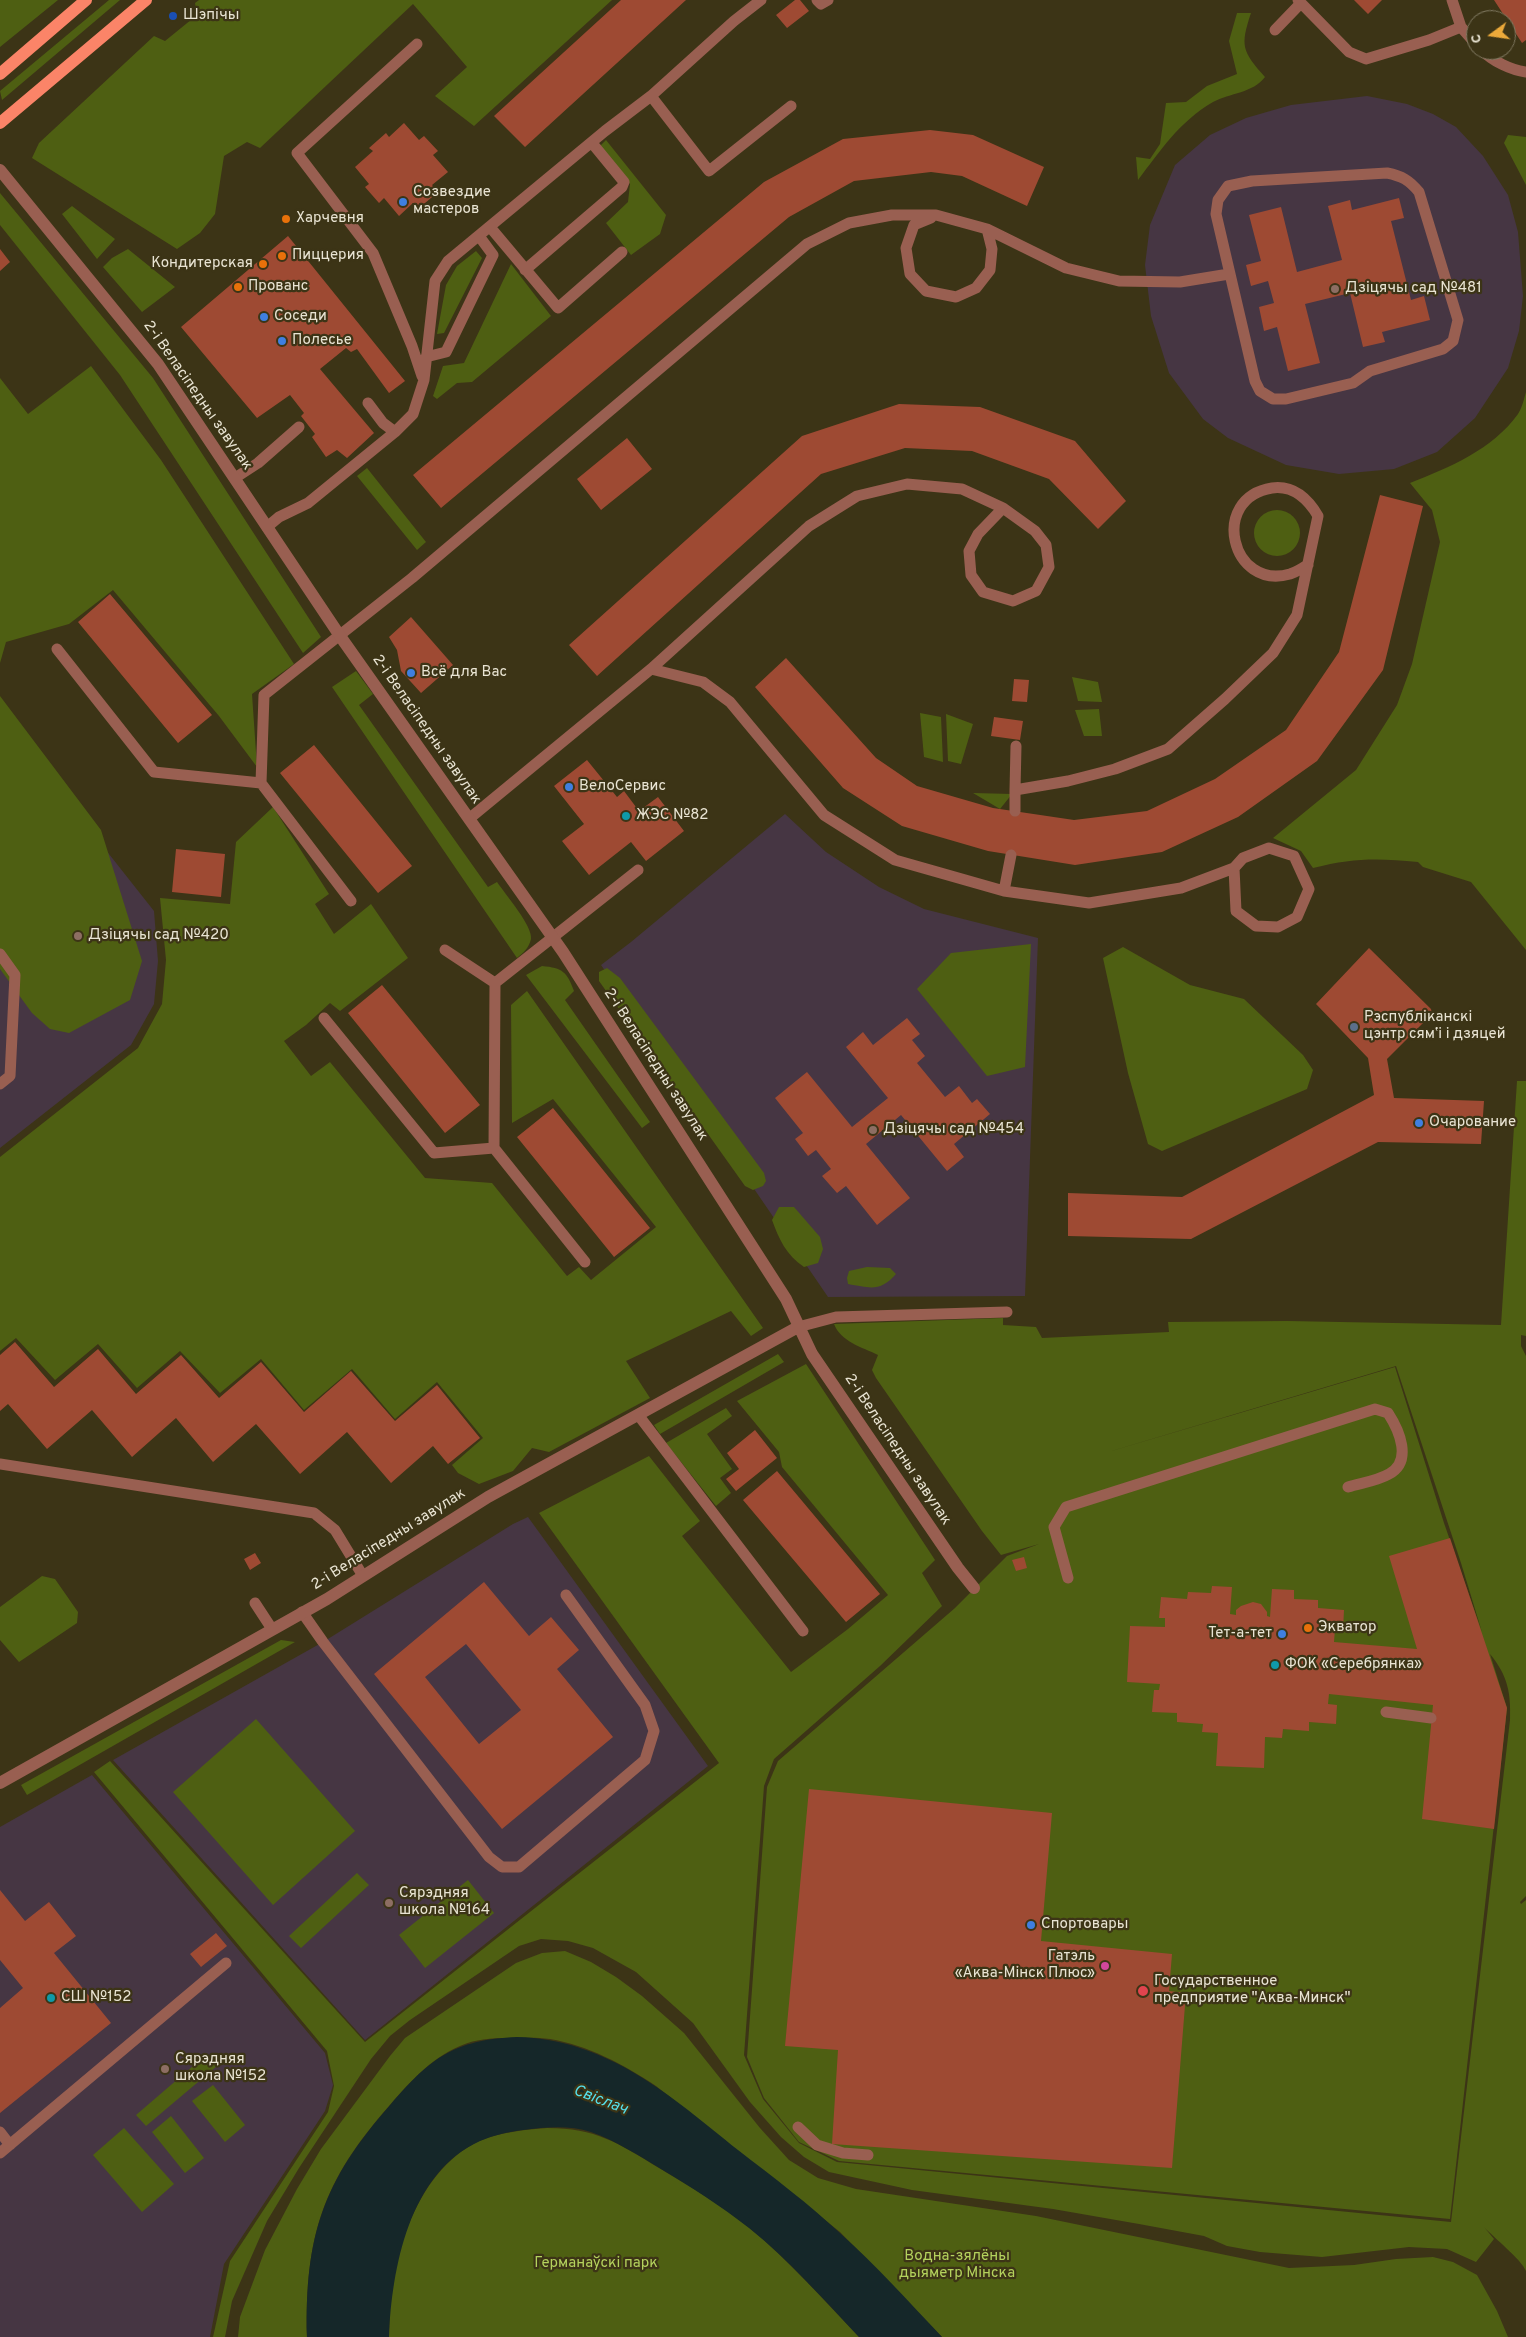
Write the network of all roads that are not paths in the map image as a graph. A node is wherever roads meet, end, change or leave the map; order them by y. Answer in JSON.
{"nodes":[{"id":1,"x":86,"y":0,"type":"edge"},
{"id":2,"x":146,"y":0,"type":"edge"},
{"id":3,"x":761,"y":0,"type":"edge"},
{"id":4,"x":817,"y":0,"type":"edge"},
{"id":5,"x":828,"y":0,"type":"edge"},
{"id":6,"x":1452,"y":0,"type":"edge"},
{"id":7,"x":1299,"y":1,"type":"edge"},
{"id":8,"x":1461,"y":27,"type":"junction"},
{"id":9,"x":1275,"y":30,"type":"dead end"},
{"id":10,"x":1466,"y":33,"type":"edge"},
{"id":11,"x":417,"y":44,"type":"dead end"},
{"id":12,"x":1496,"y":60,"type":"edge"},
{"id":13,"x":1526,"y":72,"type":"edge"},
{"id":14,"x":0,"y":74,"type":"edge"},
{"id":15,"x":650,"y":96,"type":"junction"},
{"id":16,"x":790,"y":106,"type":"dead end"},
{"id":17,"x":0,"y":123,"type":"edge"},
{"id":18,"x":592,"y":143,"type":"junction"},
{"id":19,"x":0,"y":170,"type":"edge"},
{"id":20,"x":936,"y":215,"type":"junction"},
{"id":21,"x":490,"y":227,"type":"junction"},
{"id":22,"x":987,"y":229,"type":"junction"},
{"id":23,"x":479,"y":236,"type":"junction"},
{"id":24,"x":622,"y":252,"type":"dead end"},
{"id":25,"x":525,"y":270,"type":"junction"},
{"id":26,"x":1229,"y":274,"type":"junction"},
{"id":27,"x":426,"y":357,"type":"junction"},
{"id":28,"x":424,"y":380,"type":"junction"},
{"id":29,"x":368,"y":403,"type":"dead end"},
{"id":30,"x":299,"y":427,"type":"dead end"},
{"id":31,"x":395,"y":432,"type":"junction"},
{"id":32,"x":235,"y":478,"type":"junction"},
{"id":33,"x":1002,"y":508,"type":"junction"},
{"id":34,"x":267,"y":526,"type":"junction"},
{"id":35,"x":1308,"y":565,"type":"junction"},
{"id":36,"x":340,"y":636,"type":"junction"},
{"id":37,"x":57,"y":649,"type":"dead end"},
{"id":38,"x":651,"y":668,"type":"junction"},
{"id":39,"x":1016,"y":746,"type":"dead end"},
{"id":40,"x":261,"y":783,"type":"junction"},
{"id":41,"x":1015,"y":790,"type":"junction"},
{"id":42,"x":1015,"y":811,"type":"dead end"},
{"id":43,"x":470,"y":818,"type":"junction"},
{"id":44,"x":1011,"y":855,"type":"dead end"},
{"id":45,"x":1234,"y":868,"type":"junction"},
{"id":46,"x":638,"y":870,"type":"dead end"},
{"id":47,"x":1004,"y":891,"type":"junction"},
{"id":48,"x":351,"y":901,"type":"dead end"},
{"id":49,"x":553,"y":937,"type":"junction"},
{"id":50,"x":444,"y":950,"type":"dead end"},
{"id":51,"x":0,"y":954,"type":"edge"},
{"id":52,"x":495,"y":983,"type":"junction"},
{"id":53,"x":324,"y":1018,"type":"dead end"},
{"id":54,"x":0,"y":1084,"type":"edge"},
{"id":55,"x":494,"y":1148,"type":"junction"},
{"id":56,"x":585,"y":1262,"type":"dead end"},
{"id":57,"x":1007,"y":1312,"type":"dead end"},
{"id":58,"x":798,"y":1327,"type":"junction"},
{"id":59,"x":639,"y":1416,"type":"junction"},
{"id":60,"x":0,"y":1464,"type":"edge"},
{"id":61,"x":1348,"y":1487,"type":"dead end"},
{"id":62,"x":362,"y":1576,"type":"junction"},
{"id":63,"x":1068,"y":1578,"type":"dead end"},
{"id":64,"x":974,"y":1588,"type":"dead end"},
{"id":65,"x":566,"y":1595,"type":"dead end"},
{"id":66,"x":255,"y":1603,"type":"dead end"},
{"id":67,"x":302,"y":1612,"type":"junction"},
{"id":68,"x":272,"y":1629,"type":"junction"},
{"id":69,"x":803,"y":1631,"type":"dead end"},
{"id":70,"x":1386,"y":1712,"type":"dead end"},
{"id":71,"x":1432,"y":1718,"type":"dead end"},
{"id":72,"x":0,"y":1783,"type":"edge"},
{"id":73,"x":226,"y":1963,"type":"dead end"},
{"id":74,"x":798,"y":2126,"type":"dead end"},
{"id":75,"x":0,"y":2132,"type":"edge"},
{"id":76,"x":10,"y":2144,"type":"junction"},
{"id":77,"x":0,"y":2153,"type":"edge"},
{"id":78,"x":868,"y":2155,"type":"dead end"}],
"edges":[{"from":1,"to":14,"type":"main road"},
{"from":2,"to":17,"type":"main road"},
{"from":3,"to":15,"type":"lane"},
{"from":4,"to":5,"type":"lane"},
{"from":6,"to":8,"type":"lane"},
{"from":7,"to":8,"type":"lane"},
{"from":7,"to":9,"type":"lane"},
{"from":8,"to":10,"type":"lane"},
{"from":11,"to":28,"type":"lane"},
{"from":12,"to":13,"type":"lane"},
{"from":15,"to":16,"type":"lane"},
{"from":15,"to":18,"type":"lane"},
{"from":18,"to":21,"type":"lane"},
{"from":18,"to":25,"type":"lane"},
{"from":19,"to":32,"type":"street","name":"2-і Веласіпедны завулак"},
{"from":20,"to":22,"type":"lane"},
{"from":20,"to":22,"type":"lane"},
{"from":20,"to":36,"type":"lane"},
{"from":21,"to":23,"type":"lane"},
{"from":21,"to":25,"type":"lane"},
{"from":22,"to":26,"type":"lane"},
{"from":23,"to":27,"type":"lane"},
{"from":23,"to":27,"type":"lane"},
{"from":24,"to":25,"type":"lane"},
{"from":26,"to":26,"type":"lane"},
{"from":27,"to":28,"type":"lane"},
{"from":28,"to":31,"type":"lane"},
{"from":29,"to":31,"type":"lane"},
{"from":30,"to":32,"type":"lane"},
{"from":31,"to":34,"type":"lane"},
{"from":32,"to":34,"type":"street","name":"2-і Веласіпедны завулак"},
{"from":33,"to":33,"type":"lane"},
{"from":33,"to":38,"type":"lane"},
{"from":34,"to":36,"type":"street","name":"2-і Веласіпедны завулак"},
{"from":35,"to":35,"type":"lane"},
{"from":35,"to":41,"type":"lane"},
{"from":36,"to":40,"type":"lane"},
{"from":36,"to":43,"type":"street","name":"2-і Веласіпедны завулак"},
{"from":37,"to":40,"type":"lane"},
{"from":38,"to":43,"type":"lane"},
{"from":38,"to":47,"type":"lane"},
{"from":39,"to":41,"type":"lane"},
{"from":40,"to":48,"type":"lane"},
{"from":41,"to":42,"type":"lane"},
{"from":43,"to":49,"type":"street","name":"2-і Веласіпедны завулак"},
{"from":44,"to":47,"type":"lane"},
{"from":45,"to":45,"type":"lane"},
{"from":45,"to":47,"type":"lane"},
{"from":46,"to":49,"type":"lane"},
{"from":49,"to":52,"type":"lane"},
{"from":49,"to":58,"type":"street","name":"2-і Веласіпедны завулак"},
{"from":50,"to":52,"type":"lane"},
{"from":51,"to":54,"type":"lane"},
{"from":52,"to":55,"type":"lane"},
{"from":53,"to":55,"type":"lane"},
{"from":55,"to":56,"type":"lane"},
{"from":57,"to":58,"type":"lane"},
{"from":58,"to":59,"type":"street","name":"2-і Веласіпедны завулак"},
{"from":58,"to":64,"type":"street","name":"2-і Веласіпедны завулак"},
{"from":59,"to":62,"type":"street","name":"2-і Веласіпедны завулак"},
{"from":59,"to":69,"type":"lane"},
{"from":60,"to":62,"type":"lane"},
{"from":61,"to":63,"type":"lane"},
{"from":62,"to":67,"type":"street","name":"2-і Веласіпедны завулак"},
{"from":65,"to":67,"type":"lane"},
{"from":66,"to":68,"type":"lane"},
{"from":67,"to":68,"type":"street","name":"2-і Веласіпедны завулак"},
{"from":68,"to":72,"type":"street","name":"2-і Веласіпедны завулак"},
{"from":70,"to":71,"type":"lane"},
{"from":73,"to":76,"type":"lane"},
{"from":74,"to":78,"type":"lane"},
{"from":75,"to":76,"type":"lane"},
{"from":76,"to":77,"type":"lane"}]}
